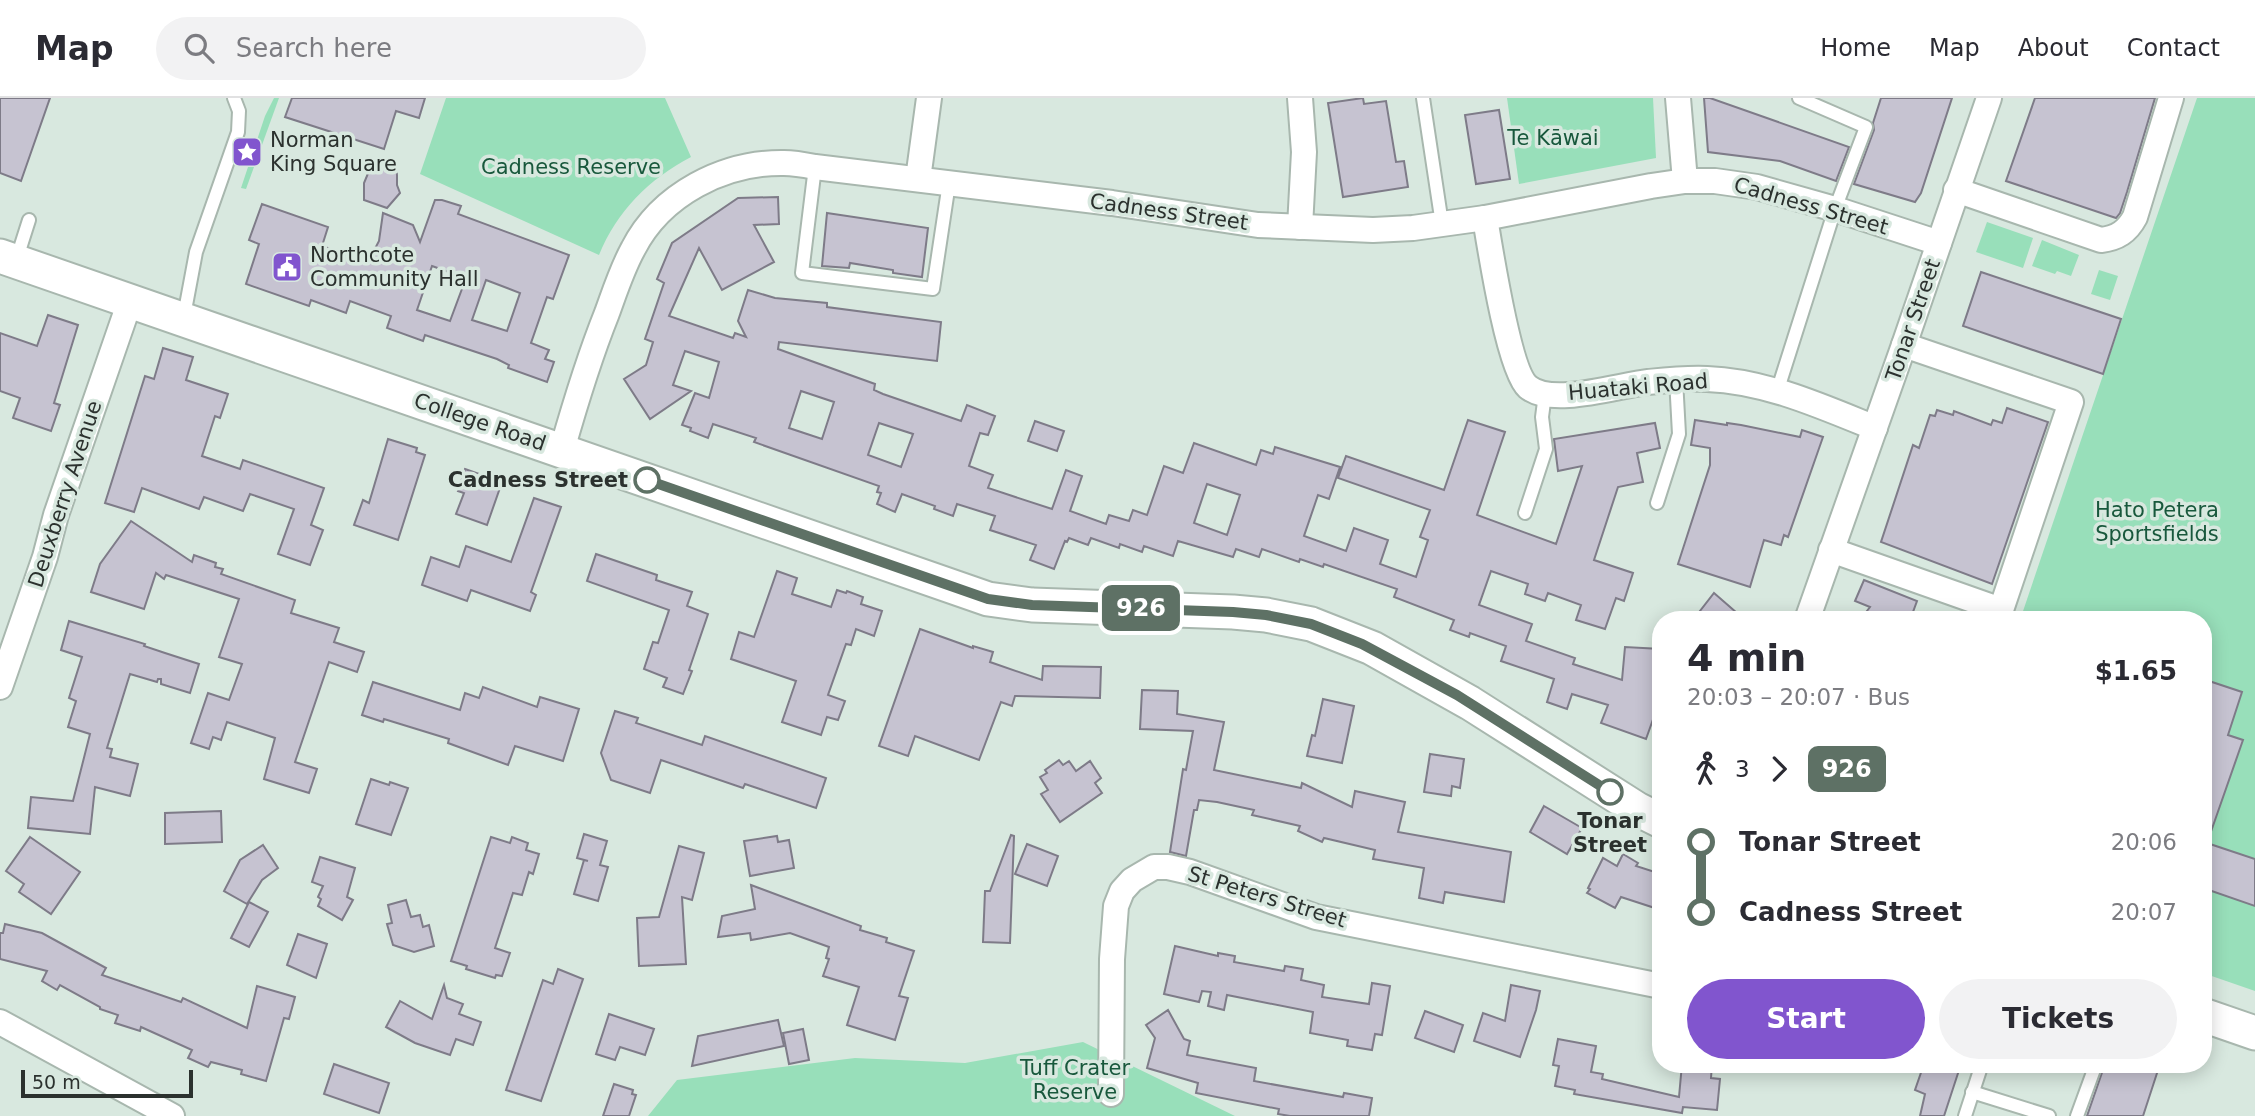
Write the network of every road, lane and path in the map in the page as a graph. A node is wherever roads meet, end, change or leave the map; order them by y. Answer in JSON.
{"nodes":[{"id":1,"x":234,"y":98,"type":"edge"},
{"id":2,"x":929,"y":98,"type":"edge"},
{"id":3,"x":1300,"y":98,"type":"edge"},
{"id":4,"x":1423,"y":98,"type":"edge"},
{"id":5,"x":1678,"y":98,"type":"edge"},
{"id":6,"x":1799,"y":98,"type":"edge"},
{"id":7,"x":1989,"y":98,"type":"edge"},
{"id":8,"x":2171,"y":98,"type":"edge"},
{"id":9,"x":816,"y":167,"type":"junction"},
{"id":10,"x":918,"y":179,"type":"junction"},
{"id":11,"x":1685,"y":181,"type":"junction"},
{"id":12,"x":949,"y":183,"type":"junction"},
{"id":13,"x":1956,"y":190,"type":"junction"},
{"id":14,"x":1835,"y":209,"type":"junction"},
{"id":15,"x":1485,"y":218,"type":"junction"},
{"id":16,"x":29,"y":220,"type":"dead end"},
{"id":17,"x":1441,"y":224,"type":"junction"},
{"id":18,"x":1300,"y":227,"type":"junction"},
{"id":19,"x":1939,"y":243,"type":"junction"},
{"id":20,"x":8,"y":259,"type":"edge"},
{"id":21,"x":130,"y":301,"type":"junction"},
{"id":22,"x":183,"y":320,"type":"junction"},
{"id":23,"x":1904,"y":345,"type":"junction"},
{"id":24,"x":1676,"y":379,"type":"junction"},
{"id":25,"x":1777,"y":392,"type":"junction"},
{"id":26,"x":1545,"y":394,"type":"junction"},
{"id":27,"x":1875,"y":428,"type":"junction"},
{"id":28,"x":562,"y":450,"type":"junction"},
{"id":29,"x":1657,"y":503,"type":"dead end"},
{"id":30,"x":1525,"y":513,"type":"dead end"},
{"id":31,"x":1831,"y":550,"type":"junction"},
{"id":32,"x":1810,"y":611,"type":"edge"},
{"id":33,"x":0,"y":687,"type":"edge"},
{"id":34,"x":1652,"y":816,"type":"edge"},
{"id":35,"x":1652,"y":984,"type":"edge"},
{"id":36,"x":2212,"y":1019,"type":"edge"},
{"id":37,"x":0,"y":1022,"type":"edge"},
{"id":38,"x":2255,"y":1033,"type":"edge"},
{"id":39,"x":1979,"y":1073,"type":"edge"},
{"id":40,"x":2093,"y":1073,"type":"edge"},
{"id":41,"x":1972,"y":1092,"type":"junction"},
{"id":42,"x":1111,"y":1094,"type":"dead end"},
{"id":43,"x":172,"y":1116,"type":"edge"},
{"id":44,"x":1965,"y":1116,"type":"edge"},
{"id":45,"x":2049,"y":1116,"type":"edge"},
{"id":46,"x":2077,"y":1116,"type":"edge"}],
"edges":[{"from":1,"to":22,"type":"lane"},
{"from":2,"to":10,"type":"street"},
{"from":3,"to":18,"type":"street"},
{"from":4,"to":17,"type":"lane"},
{"from":5,"to":11,"type":"street"},
{"from":6,"to":14,"type":"lane"},
{"from":7,"to":13,"type":"street","name":"Tonar Street"},
{"from":8,"to":13,"type":"street"},
{"from":9,"to":10,"type":"street","name":"Cadness Street"},
{"from":9,"to":12,"type":"lane"},
{"from":9,"to":28,"type":"street","name":"Cadness Street"},
{"from":10,"to":12,"type":"street","name":"Cadness Street"},
{"from":11,"to":14,"type":"street","name":"Cadness Street"},
{"from":11,"to":15,"type":"street","name":"Cadness Street"},
{"from":12,"to":18,"type":"street","name":"Cadness Street"},
{"from":13,"to":19,"type":"street","name":"Tonar Street"},
{"from":14,"to":19,"type":"street","name":"Cadness Street"},
{"from":14,"to":25,"type":"lane"},
{"from":15,"to":17,"type":"street","name":"Cadness Street"},
{"from":15,"to":26,"type":"street","name":"Huataki Road"},
{"from":16,"to":20,"type":"lane"},
{"from":17,"to":18,"type":"street","name":"Cadness Street"},
{"from":19,"to":23,"type":"street","name":"Tonar Street"},
{"from":20,"to":21,"type":"main road","name":"College Road"},
{"from":21,"to":22,"type":"main road","name":"College Road"},
{"from":21,"to":33,"type":"street","name":"Deuxberry Avenue"},
{"from":22,"to":28,"type":"main road","name":"College Road"},
{"from":23,"to":27,"type":"street","name":"Tonar Street"},
{"from":23,"to":31,"type":"street"},
{"from":24,"to":25,"type":"street","name":"Huataki Road"},
{"from":24,"to":26,"type":"street","name":"Huataki Road"},
{"from":24,"to":29,"type":"lane"},
{"from":25,"to":27,"type":"street","name":"Huataki Road"},
{"from":26,"to":30,"type":"lane"},
{"from":27,"to":31,"type":"street","name":"Tonar Street"},
{"from":28,"to":34,"type":"main road","name":"College Road"},
{"from":31,"to":32,"type":"street","name":"Tonar Street"},
{"from":35,"to":42,"type":"street","name":"St Peters Street"},
{"from":36,"to":38,"type":"main road"},
{"from":37,"to":43,"type":"street"},
{"from":39,"to":41,"type":"lane"},
{"from":40,"to":46,"type":"lane"},
{"from":41,"to":44,"type":"lane"},
{"from":41,"to":45,"type":"lane"}]}
